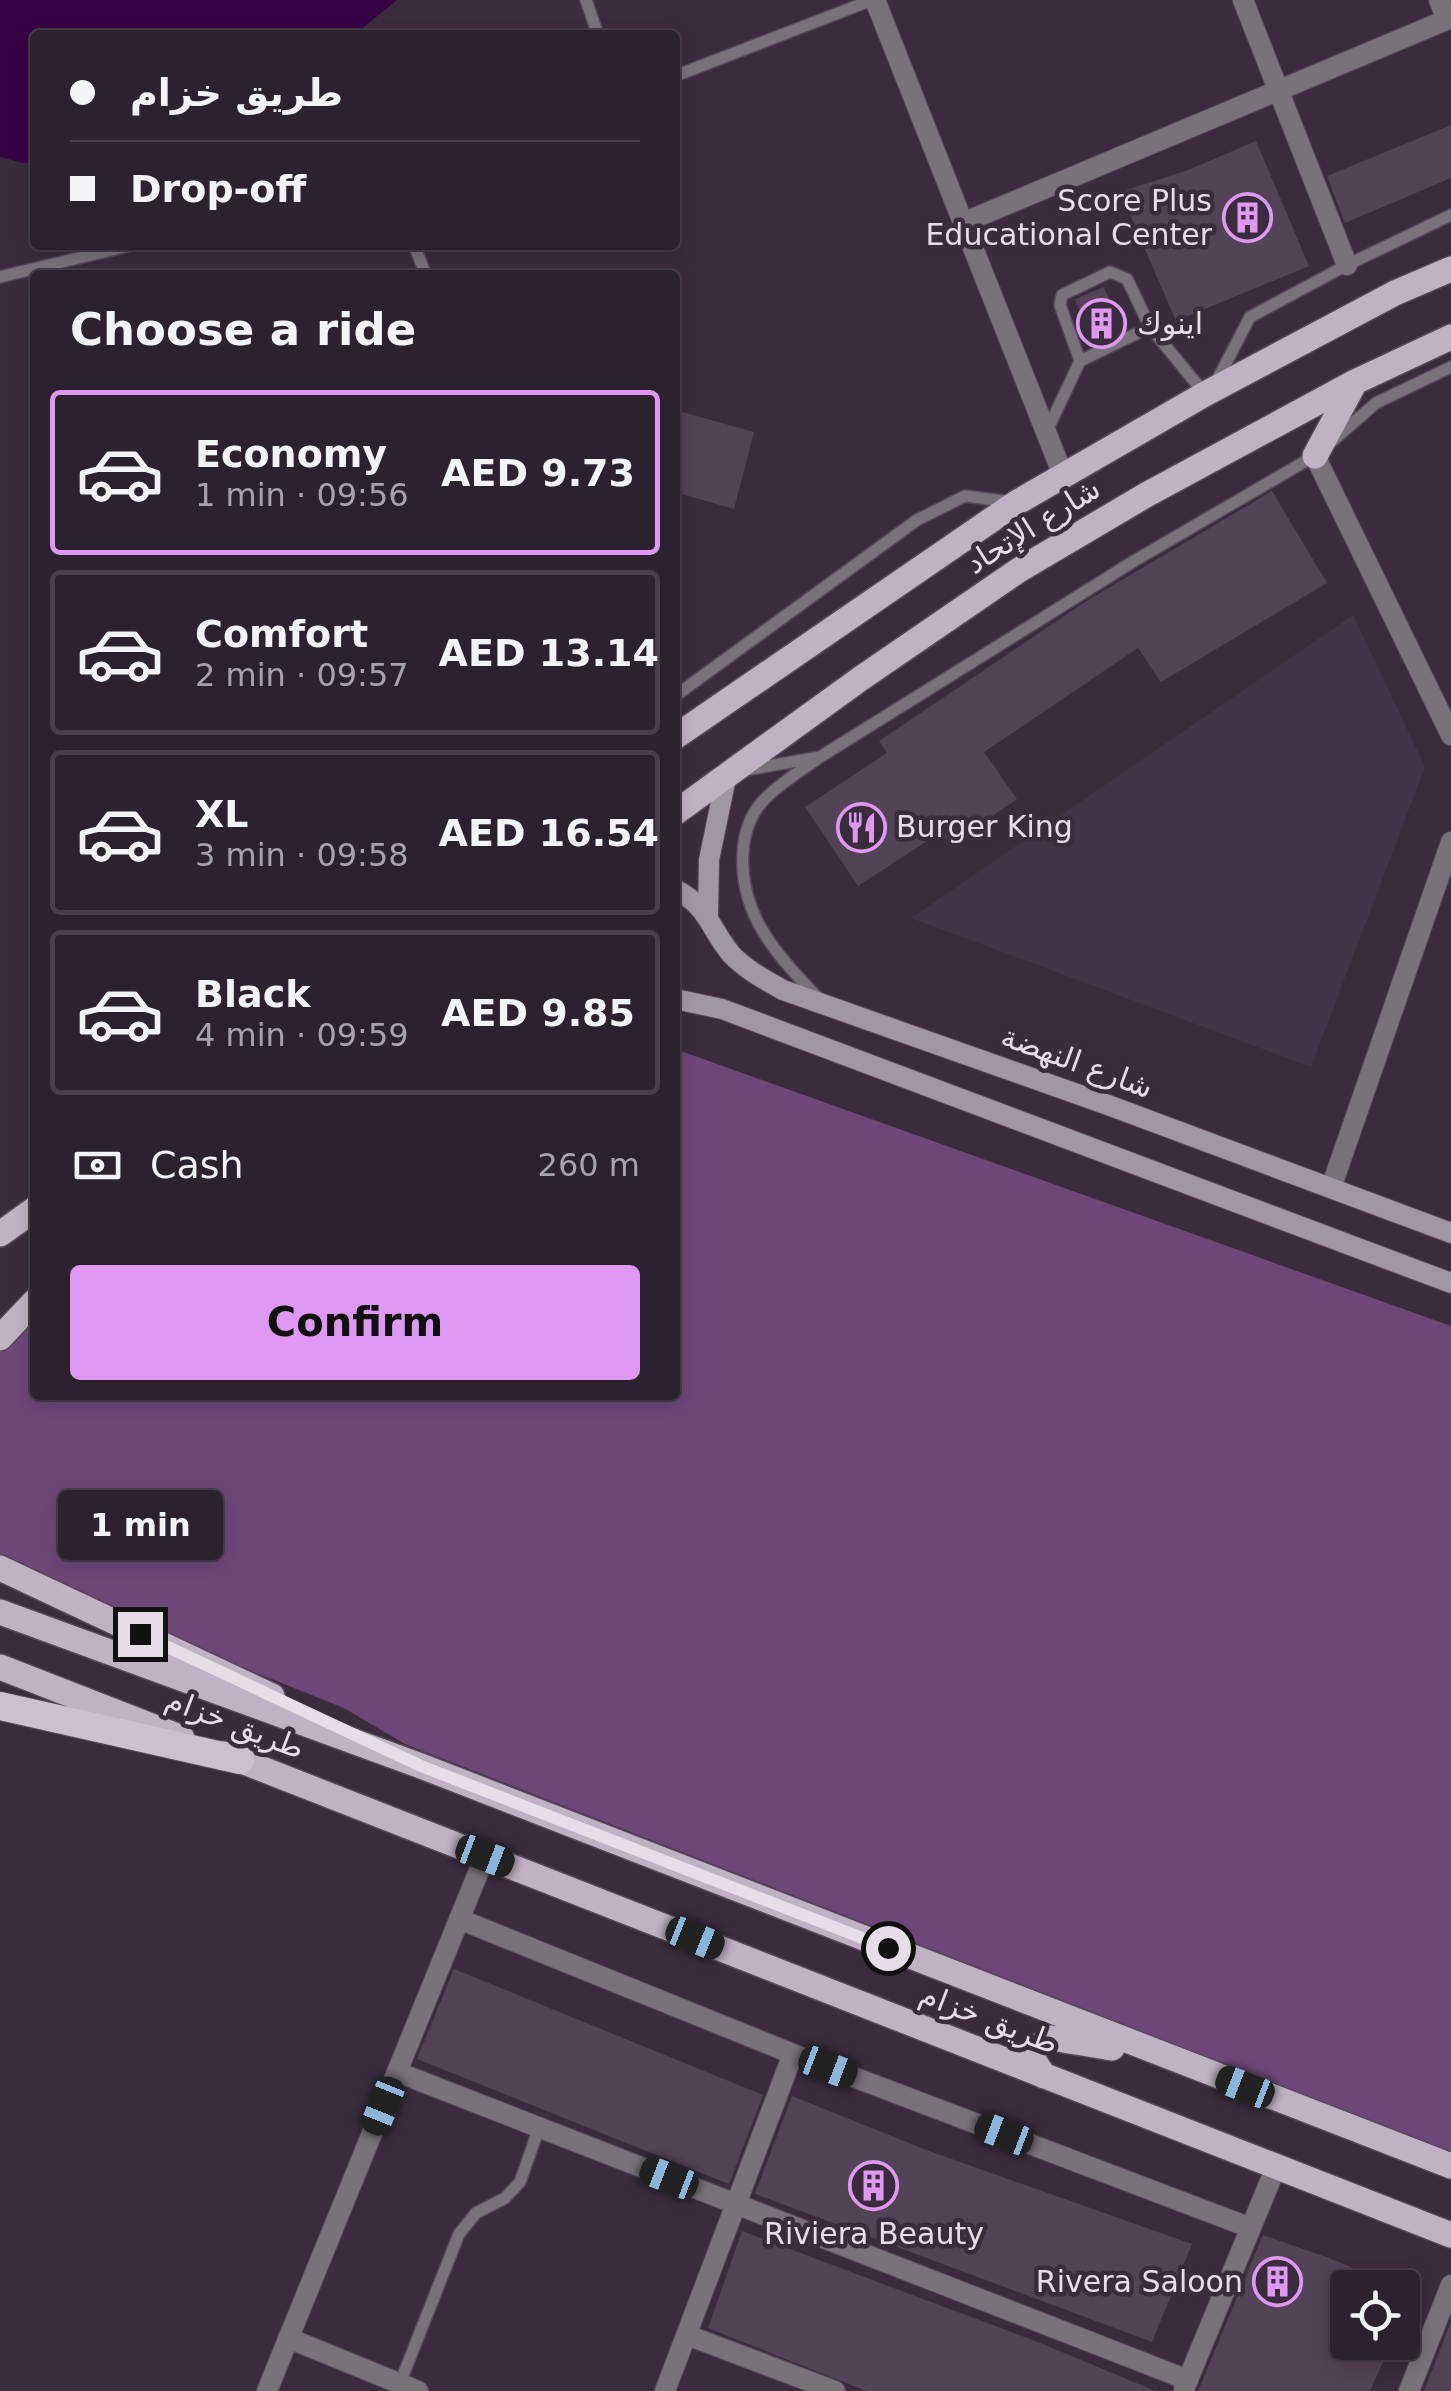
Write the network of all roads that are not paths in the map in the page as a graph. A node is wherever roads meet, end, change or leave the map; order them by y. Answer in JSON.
{"nodes":[{"id":1,"x":586,"y":0,"type":"edge"},
{"id":2,"x":873,"y":0,"type":"edge"},
{"id":3,"x":1243,"y":0,"type":"edge"},
{"id":4,"x":1446,"y":12,"type":"edge"},
{"id":5,"x":596,"y":30,"type":"edge"},
{"id":6,"x":680,"y":74,"type":"edge"},
{"id":7,"x":1278,"y":93,"type":"junction"},
{"id":8,"x":1451,"y":216,"type":"edge"},
{"id":9,"x":965,"y":222,"type":"junction"},
{"id":10,"x":111,"y":250,"type":"edge"},
{"id":11,"x":1347,"y":265,"type":"junction"},
{"id":12,"x":1451,"y":269,"type":"edge"},
{"id":13,"x":0,"y":277,"type":"edge"},
{"id":14,"x":1150,"y":327,"type":"junction"},
{"id":15,"x":1451,"y":337,"type":"edge"},
{"id":16,"x":1080,"y":361,"type":"junction"},
{"id":17,"x":1451,"y":367,"type":"edge"},
{"id":18,"x":1355,"y":382,"type":"junction"},
{"id":19,"x":1208,"y":392,"type":"junction"},
{"id":20,"x":1047,"y":432,"type":"junction"},
{"id":21,"x":1314,"y":456,"type":"junction"},
{"id":22,"x":1063,"y":475,"type":"junction"},
{"id":23,"x":1016,"y":502,"type":"junction"},
{"id":24,"x":680,"y":692,"type":"edge"},
{"id":25,"x":680,"y":734,"type":"edge"},
{"id":26,"x":1451,"y":735,"type":"edge"},
{"id":27,"x":820,"y":757,"type":"junction"},
{"id":28,"x":727,"y":774,"type":"junction"},
{"id":29,"x":680,"y":808,"type":"edge"},
{"id":30,"x":1451,"y":842,"type":"edge"},
{"id":31,"x":680,"y":891,"type":"edge"},
{"id":32,"x":708,"y":915,"type":"junction"},
{"id":33,"x":680,"y":986,"type":"edge"},
{"id":34,"x":680,"y":1000,"type":"edge"},
{"id":35,"x":822,"y":1002,"type":"junction"},
{"id":36,"x":722,"y":1010,"type":"junction"},
{"id":37,"x":1331,"y":1188,"type":"junction"},
{"id":38,"x":30,"y":1213,"type":"edge"},
{"id":39,"x":1451,"y":1232,"type":"edge"},
{"id":40,"x":0,"y":1234,"type":"edge"},
{"id":41,"x":1451,"y":1283,"type":"edge"},
{"id":42,"x":30,"y":1289,"type":"edge"},
{"id":43,"x":30,"y":1306,"type":"edge"},
{"id":44,"x":0,"y":1310,"type":"edge"},
{"id":45,"x":0,"y":1338,"type":"edge"},
{"id":46,"x":0,"y":1568,"type":"edge"},
{"id":47,"x":0,"y":1612,"type":"edge"},
{"id":48,"x":0,"y":1668,"type":"edge"},
{"id":49,"x":0,"y":1706,"type":"edge"},
{"id":50,"x":240,"y":1760,"type":"junction"},
{"id":51,"x":421,"y":1766,"type":"junction"},
{"id":52,"x":485,"y":1856,"type":"junction"},
{"id":53,"x":459,"y":1919,"type":"junction"},
{"id":54,"x":793,"y":2054,"type":"junction"},
{"id":55,"x":1176,"y":2061,"type":"junction"},
{"id":56,"x":397,"y":2072,"type":"junction"},
{"id":57,"x":1044,"y":2076,"type":"junction"},
{"id":58,"x":539,"y":2128,"type":"junction"},
{"id":59,"x":1451,"y":2166,"type":"edge"},
{"id":60,"x":1276,"y":2167,"type":"junction"},
{"id":61,"x":734,"y":2204,"type":"junction"},
{"id":62,"x":1251,"y":2228,"type":"junction"},
{"id":63,"x":1451,"y":2235,"type":"edge"},
{"id":64,"x":1451,"y":2285,"type":"edge"},
{"id":65,"x":688,"y":2336,"type":"junction"},
{"id":66,"x":288,"y":2338,"type":"junction"},
{"id":67,"x":1186,"y":2386,"type":"edge"},
{"id":68,"x":409,"y":2387,"type":"edge"},
{"id":69,"x":267,"y":2391,"type":"edge"},
{"id":70,"x":665,"y":2391,"type":"edge"},
{"id":71,"x":835,"y":2391,"type":"edge"},
{"id":72,"x":1409,"y":2391,"type":"edge"}],
"edges":[{"from":1,"to":5,"type":"lane"},
{"from":2,"to":6,"type":"lane"},
{"from":2,"to":9,"type":"street"},
{"from":3,"to":7,"type":"street"},
{"from":4,"to":7,"type":"street"},
{"from":7,"to":9,"type":"street"},
{"from":7,"to":11,"type":"street"},
{"from":8,"to":11,"type":"lane"},
{"from":9,"to":20,"type":"street"},
{"from":10,"to":13,"type":"lane"},
{"from":11,"to":19,"type":"lane"},
{"from":12,"to":19,"type":"main road","name":"شارع الإتحاد"},
{"from":14,"to":16,"type":"lane"},
{"from":14,"to":16,"type":"lane"},
{"from":14,"to":19,"type":"lane"},
{"from":15,"to":18,"type":"main road","name":"شارع الإتحاد"},
{"from":16,"to":20,"type":"lane"},
{"from":17,"to":21,"type":"lane"},
{"from":18,"to":21,"type":"main road"},
{"from":18,"to":28,"type":"main road","name":"شارع الإتحاد"},
{"from":19,"to":22,"type":"main road","name":"شارع الإتحاد"},
{"from":20,"to":22,"type":"street"},
{"from":21,"to":26,"type":"street"},
{"from":21,"to":27,"type":"lane"},
{"from":22,"to":23,"type":"main road","name":"شارع الإتحاد"},
{"from":23,"to":24,"type":"lane"},
{"from":23,"to":25,"type":"main road","name":"شارع الإتحاد"},
{"from":27,"to":28,"type":"lane"},
{"from":27,"to":35,"type":"lane"},
{"from":28,"to":29,"type":"main road","name":"شارع الإتحاد"},
{"from":28,"to":32,"type":"main road"},
{"from":30,"to":37,"type":"street"},
{"from":31,"to":32,"type":"main road","name":"شارع النهضة"},
{"from":32,"to":35,"type":"main road","name":"شارع النهضة"},
{"from":33,"to":36,"type":"main road"},
{"from":34,"to":36,"type":"main road"},
{"from":35,"to":37,"type":"main road","name":"شارع النهضة"},
{"from":36,"to":41,"type":"main road"},
{"from":37,"to":39,"type":"main road","name":"شارع النهضة"},
{"from":38,"to":40,"type":"main road"},
{"from":42,"to":44,"type":"main road"},
{"from":43,"to":45,"type":"main road"},
{"from":46,"to":51,"type":"main road"},
{"from":47,"to":51,"type":"main road","name":"طريق خزام"},
{"from":48,"to":50,"type":"main road","name":"طريق خزام"},
{"from":49,"to":50,"type":"highway"},
{"from":50,"to":52,"type":"main road","name":"طريق خزام"},
{"from":51,"to":55,"type":"main road","name":"طريق خزام"},
{"from":52,"to":53,"type":"street"},
{"from":52,"to":57,"type":"main road","name":"طريق خزام"},
{"from":53,"to":54,"type":"street"},
{"from":53,"to":56,"type":"street"},
{"from":54,"to":61,"type":"street"},
{"from":54,"to":62,"type":"street"},
{"from":55,"to":57,"type":"main road"},
{"from":55,"to":59,"type":"main road","name":"طريق خزام"},
{"from":56,"to":58,"type":"street"},
{"from":56,"to":66,"type":"street"},
{"from":57,"to":60,"type":"main road","name":"طريق خزام"},
{"from":58,"to":61,"type":"street"},
{"from":58,"to":68,"type":"lane"},
{"from":60,"to":62,"type":"street"},
{"from":60,"to":63,"type":"main road","name":"طريق خزام"},
{"from":61,"to":65,"type":"street"},
{"from":61,"to":67,"type":"street"},
{"from":62,"to":67,"type":"street"},
{"from":64,"to":72,"type":"street"},
{"from":65,"to":70,"type":"street"},
{"from":65,"to":71,"type":"street"},
{"from":66,"to":68,"type":"street"},
{"from":66,"to":69,"type":"street"}]}
